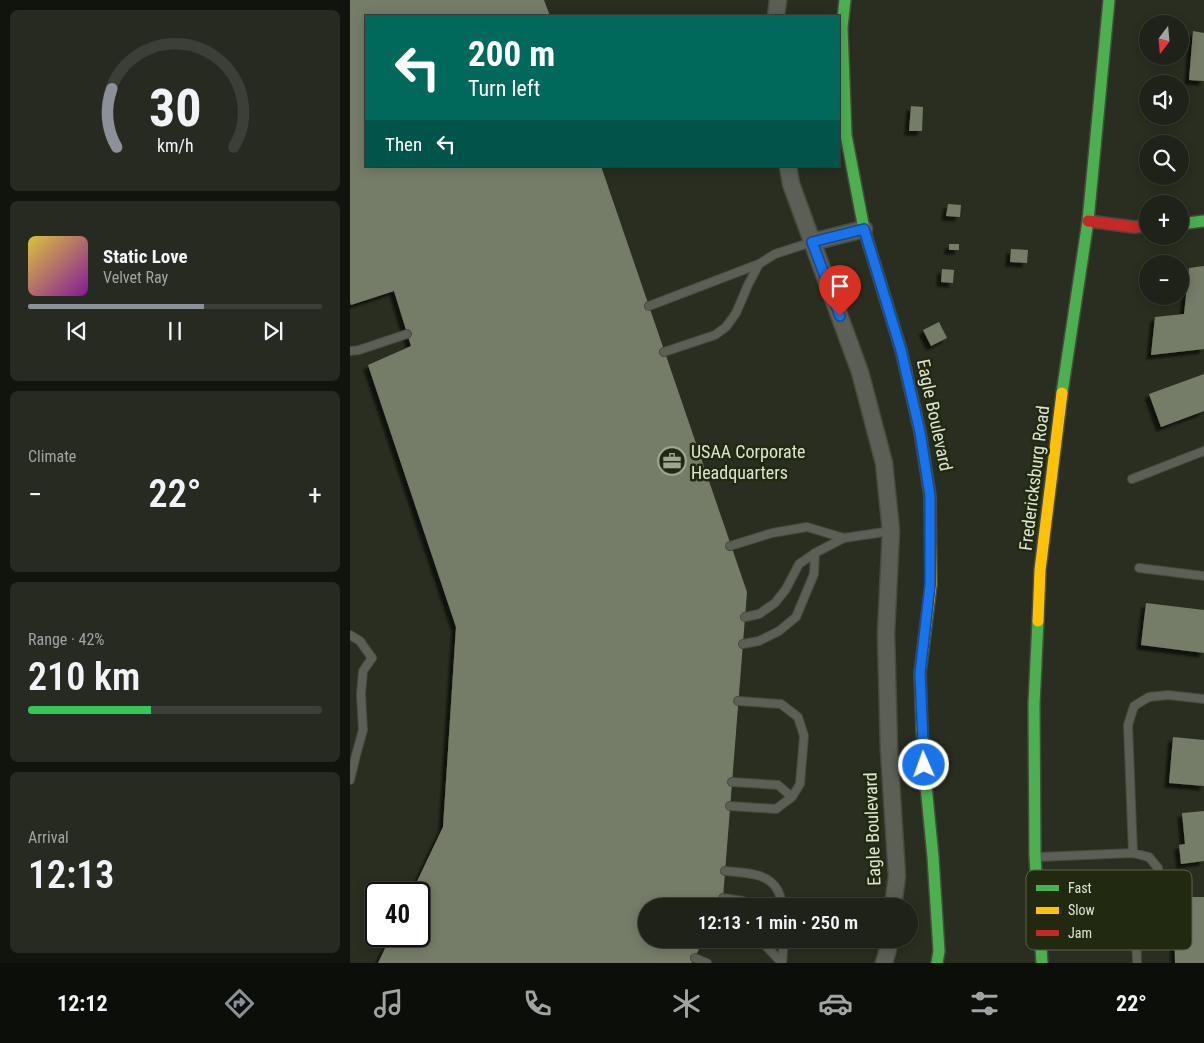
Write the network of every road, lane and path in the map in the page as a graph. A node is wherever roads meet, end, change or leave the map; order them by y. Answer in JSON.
{"nodes":[{"id":1,"x":778,"y":0,"type":"edge"},
{"id":2,"x":845,"y":0,"type":"edge"},
{"id":3,"x":1109,"y":0,"type":"edge"},
{"id":4,"x":776,"y":15,"type":"edge"},
{"id":5,"x":788,"y":167,"type":"edge"},
{"id":6,"x":1088,"y":221,"type":"junction"},
{"id":7,"x":1204,"y":221,"type":"edge"},
{"id":8,"x":1189,"y":223,"type":"edge"},
{"id":9,"x":1139,"y":227,"type":"edge"},
{"id":10,"x":864,"y":229,"type":"junction"},
{"id":11,"x":812,"y":242,"type":"junction"},
{"id":12,"x":759,"y":264,"type":"junction"},
{"id":13,"x":649,"y":306,"type":"dead end"},
{"id":14,"x":407,"y":334,"type":"dead end"},
{"id":15,"x":350,"y":351,"type":"edge"},
{"id":16,"x":664,"y":352,"type":"dead end"},
{"id":17,"x":1204,"y":451,"type":"edge"},
{"id":18,"x":1132,"y":479,"type":"dead end"},
{"id":19,"x":891,"y":531,"type":"junction"},
{"id":20,"x":844,"y":538,"type":"junction"},
{"id":21,"x":730,"y":546,"type":"dead end"},
{"id":22,"x":815,"y":553,"type":"junction"},
{"id":23,"x":1139,"y":568,"type":"dead end"},
{"id":24,"x":1204,"y":576,"type":"edge"},
{"id":25,"x":745,"y":617,"type":"dead end"},
{"id":26,"x":350,"y":635,"type":"edge"},
{"id":27,"x":743,"y":644,"type":"dead end"},
{"id":28,"x":1204,"y":699,"type":"edge"},
{"id":29,"x":738,"y":701,"type":"dead end"},
{"id":30,"x":350,"y":780,"type":"edge"},
{"id":31,"x":732,"y":782,"type":"dead end"},
{"id":32,"x":792,"y":797,"type":"junction"},
{"id":33,"x":730,"y":806,"type":"dead end"},
{"id":34,"x":1132,"y":853,"type":"junction"},
{"id":35,"x":1035,"y":857,"type":"junction"},
{"id":36,"x":1036,"y":870,"type":"edge"},
{"id":37,"x":1158,"y":870,"type":"edge"},
{"id":38,"x":725,"y":871,"type":"dead end"},
{"id":39,"x":781,"y":898,"type":"edge"},
{"id":40,"x":894,"y":898,"type":"edge"},
{"id":41,"x":768,"y":948,"type":"edge"},
{"id":42,"x":783,"y":948,"type":"edge"},
{"id":43,"x":888,"y":948,"type":"edge"},
{"id":44,"x":1041,"y":950,"type":"edge"},
{"id":45,"x":1137,"y":950,"type":"edge"},
{"id":46,"x":694,"y":958,"type":"dead end"},
{"id":47,"x":707,"y":963,"type":"edge"},
{"id":48,"x":884,"y":963,"type":"edge"},
{"id":49,"x":937,"y":963,"type":"edge"},
{"id":50,"x":1042,"y":963,"type":"edge"},
{"id":51,"x":1137,"y":963,"type":"edge"}],
"edges":[{"from":1,"to":4,"type":"street"},
{"from":2,"to":10,"type":"street","name":"Eagle Boulevard"},
{"from":3,"to":6,"type":"street","name":"Fredericksburg Road"},
{"from":5,"to":11,"type":"street","name":"Eagle Boulevard"},
{"from":6,"to":9,"type":"street"},
{"from":6,"to":35,"type":"street","name":"Fredericksburg Road"},
{"from":7,"to":8,"type":"street"},
{"from":10,"to":11,"type":"street"},
{"from":10,"to":49,"type":"street","name":"Eagle Boulevard"},
{"from":11,"to":12,"type":"lane"},
{"from":11,"to":19,"type":"street","name":"Eagle Boulevard"},
{"from":12,"to":13,"type":"lane"},
{"from":12,"to":16,"type":"lane"},
{"from":14,"to":15,"type":"lane"},
{"from":17,"to":18,"type":"lane"},
{"from":19,"to":20,"type":"lane"},
{"from":19,"to":40,"type":"street","name":"Eagle Boulevard"},
{"from":20,"to":21,"type":"lane"},
{"from":20,"to":22,"type":"lane"},
{"from":22,"to":25,"type":"lane"},
{"from":22,"to":27,"type":"lane"},
{"from":23,"to":24,"type":"lane"},
{"from":26,"to":30,"type":"lane"},
{"from":28,"to":34,"type":"lane"},
{"from":29,"to":32,"type":"lane"},
{"from":31,"to":32,"type":"lane"},
{"from":32,"to":33,"type":"lane"},
{"from":34,"to":35,"type":"lane"},
{"from":34,"to":37,"type":"lane"},
{"from":35,"to":36,"type":"street","name":"Fredericksburg Road"},
{"from":38,"to":39,"type":"lane"},
{"from":41,"to":42,"type":"lane"},
{"from":43,"to":48,"type":"street"},
{"from":44,"to":50,"type":"street","name":"Fredericksburg Road"},
{"from":45,"to":51,"type":"lane"},
{"from":46,"to":47,"type":"lane"}]}
